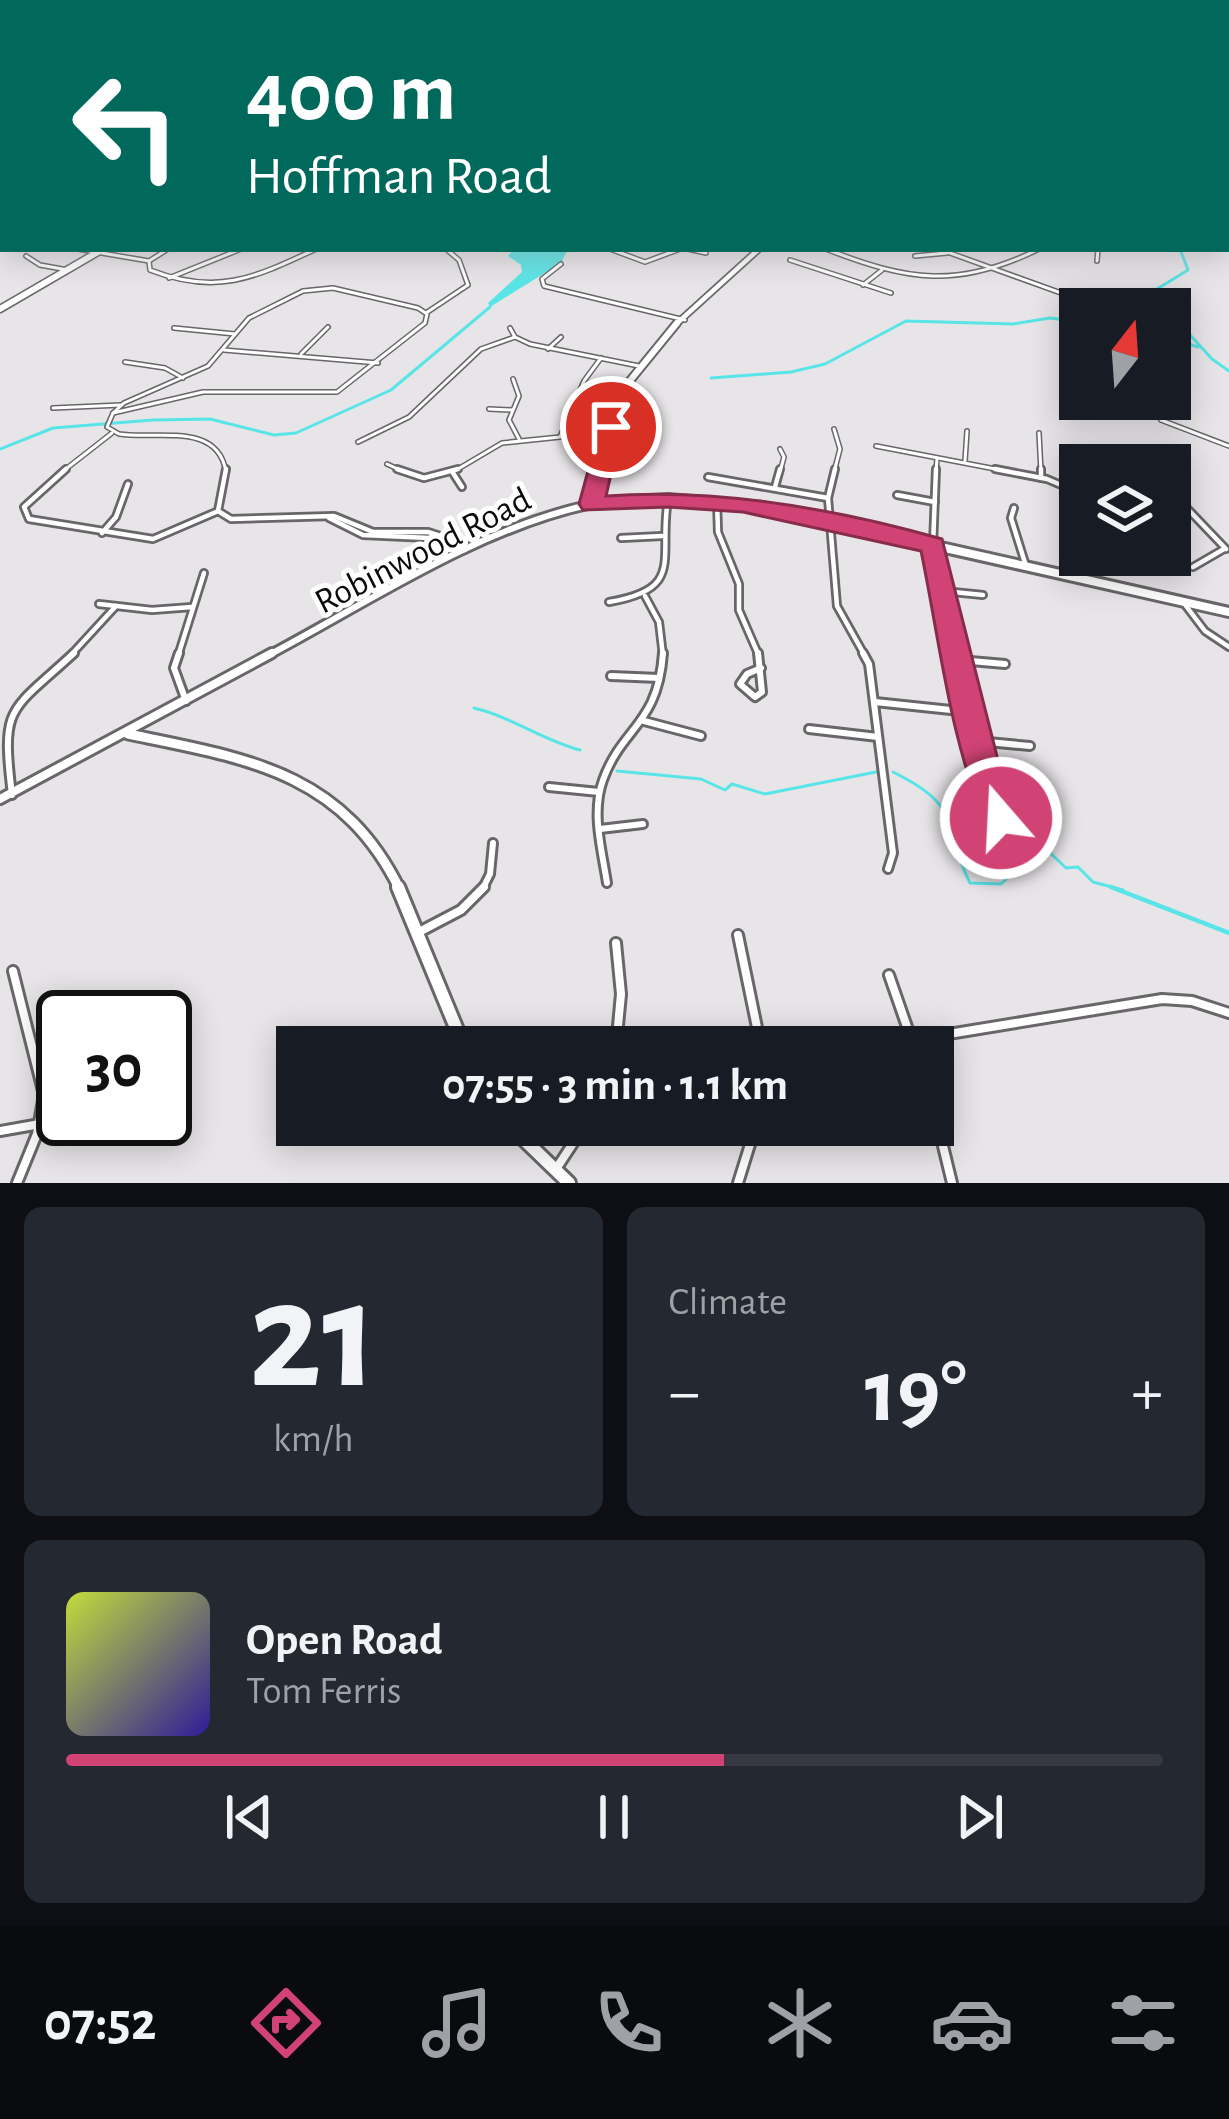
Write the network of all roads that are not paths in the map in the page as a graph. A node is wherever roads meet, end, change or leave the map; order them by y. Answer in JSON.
{"nodes":[{"id":1,"x":88,"y":252,"type":"edge"},
{"id":2,"x":98,"y":252,"type":"edge"},
{"id":3,"x":163,"y":252,"type":"edge"},
{"id":4,"x":234,"y":252,"type":"edge"},
{"id":5,"x":309,"y":252,"type":"edge"},
{"id":6,"x":450,"y":252,"type":"edge"},
{"id":7,"x":613,"y":252,"type":"edge"},
{"id":8,"x":676,"y":252,"type":"edge"},
{"id":9,"x":702,"y":252,"type":"edge"},
{"id":10,"x":755,"y":252,"type":"edge"},
{"id":11,"x":834,"y":252,"type":"edge"},
{"id":12,"x":1034,"y":252,"type":"edge"},
{"id":13,"x":1098,"y":252,"type":"edge"},
{"id":14,"x":706,"y":253,"type":"dead end"},
{"id":15,"x":947,"y":253,"type":"joint"},
{"id":16,"x":95,"y":254,"type":"junction"},
{"id":17,"x":26,"y":256,"type":"dead end"},
{"id":18,"x":915,"y":256,"type":"dead end"},
{"id":19,"x":790,"y":260,"type":"dead end"},
{"id":20,"x":149,"y":261,"type":"junction"},
{"id":21,"x":1096,"y":261,"type":"dead end"},
{"id":22,"x":561,"y":264,"type":"dead end"},
{"id":23,"x":68,"y":270,"type":"junction"},
{"id":24,"x":882,"y":270,"type":"junction"},
{"id":25,"x":1001,"y":270,"type":"junction"},
{"id":26,"x":170,"y":278,"type":"junction"},
{"id":27,"x":862,"y":286,"type":"junction"},
{"id":28,"x":1059,"y":292,"type":"edge"},
{"id":29,"x":891,"y":293,"type":"dead end"},
{"id":30,"x":2,"y":306,"type":"edge"},
{"id":31,"x":426,"y":313,"type":"junction"},
{"id":32,"x":685,"y":320,"type":"junction"},
{"id":33,"x":328,"y":327,"type":"dead end"},
{"id":34,"x":174,"y":328,"type":"dead end"},
{"id":35,"x":510,"y":328,"type":"dead end"},
{"id":36,"x":235,"y":334,"type":"junction"},
{"id":37,"x":515,"y":337,"type":"junction"},
{"id":38,"x":561,"y":337,"type":"dead end"},
{"id":39,"x":548,"y":349,"type":"junction"},
{"id":40,"x":224,"y":350,"type":"junction"},
{"id":41,"x":301,"y":354,"type":"junction"},
{"id":42,"x":601,"y":358,"type":"junction"},
{"id":43,"x":125,"y":362,"type":"dead end"},
{"id":44,"x":378,"y":363,"type":"junction"},
{"id":45,"x":639,"y":366,"type":"junction"},
{"id":46,"x":183,"y":378,"type":"junction"},
{"id":47,"x":513,"y":379,"type":"dead end"},
{"id":48,"x":150,"y":390,"type":"junction"},
{"id":49,"x":165,"y":398,"type":"junction"},
{"id":50,"x":158,"y":400,"type":"junction"},
{"id":51,"x":121,"y":405,"type":"junction"},
{"id":52,"x":53,"y":408,"type":"dead end"},
{"id":53,"x":489,"y":409,"type":"dead end"},
{"id":54,"x":512,"y":410,"type":"junction"},
{"id":55,"x":113,"y":413,"type":"junction"},
{"id":56,"x":1161,"y":420,"type":"dead end"},
{"id":57,"x":835,"y":429,"type":"dead end"},
{"id":58,"x":968,"y":431,"type":"dead end"},
{"id":59,"x":112,"y":433,"type":"junction"},
{"id":60,"x":1039,"y":434,"type":"dead end"},
{"id":61,"x":519,"y":439,"type":"junction"},
{"id":62,"x":358,"y":442,"type":"dead end"},
{"id":63,"x":876,"y":446,"type":"dead end"},
{"id":64,"x":1229,"y":446,"type":"edge"},
{"id":65,"x":780,"y":449,"type":"dead end"},
{"id":66,"x":937,"y":458,"type":"junction"},
{"id":67,"x":965,"y":463,"type":"junction"},
{"id":68,"x":387,"y":464,"type":"dead end"},
{"id":69,"x":453,"y":473,"type":"junction"},
{"id":70,"x":708,"y":477,"type":"dead end"},
{"id":71,"x":1041,"y":478,"type":"junction"},
{"id":72,"x":128,"y":484,"type":"dead end"},
{"id":73,"x":1059,"y":485,"type":"edge"},
{"id":74,"x":462,"y":487,"type":"dead end"},
{"id":75,"x":775,"y":487,"type":"junction"},
{"id":76,"x":897,"y":495,"type":"dead end"},
{"id":77,"x":828,"y":498,"type":"junction"},
{"id":78,"x":668,"y":499,"type":"junction"},
{"id":79,"x":717,"y":502,"type":"junction"},
{"id":80,"x":935,"y":502,"type":"junction"},
{"id":81,"x":592,"y":504,"type":"junction"},
{"id":82,"x":1014,"y":508,"type":"dead end"},
{"id":83,"x":218,"y":511,"type":"junction"},
{"id":84,"x":1191,"y":512,"type":"edge"},
{"id":85,"x":829,"y":521,"type":"junction"},
{"id":86,"x":102,"y":533,"type":"junction"},
{"id":87,"x":662,"y":536,"type":"junction"},
{"id":88,"x":621,"y":538,"type":"dead end"},
{"id":89,"x":933,"y":545,"type":"junction"},
{"id":90,"x":1228,"y":549,"type":"edge"},
{"id":91,"x":465,"y":550,"type":"junction"},
{"id":92,"x":1026,"y":566,"type":"junction"},
{"id":93,"x":1193,"y":567,"type":"dead end"},
{"id":94,"x":204,"y":573,"type":"dead end"},
{"id":95,"x":943,"y":591,"type":"junction"},
{"id":96,"x":645,"y":596,"type":"junction"},
{"id":97,"x":983,"y":596,"type":"dead end"},
{"id":98,"x":609,"y":602,"type":"dead end"},
{"id":99,"x":1183,"y":602,"type":"junction"},
{"id":100,"x":99,"y":604,"type":"dead end"},
{"id":101,"x":116,"y":606,"type":"junction"},
{"id":102,"x":192,"y":607,"type":"junction"},
{"id":103,"x":1229,"y":612,"type":"edge"},
{"id":104,"x":1229,"y":647,"type":"edge"},
{"id":105,"x":958,"y":660,"type":"junction"},
{"id":106,"x":1005,"y":664,"type":"dead end"},
{"id":107,"x":761,"y":668,"type":"junction"},
{"id":108,"x":611,"y":676,"type":"dead end"},
{"id":109,"x":658,"y":678,"type":"junction"},
{"id":110,"x":186,"y":701,"type":"junction"},
{"id":111,"x":875,"y":702,"type":"junction"},
{"id":112,"x":970,"y":712,"type":"junction"},
{"id":113,"x":644,"y":722,"type":"junction"},
{"id":114,"x":809,"y":729,"type":"dead end"},
{"id":115,"x":128,"y":734,"type":"junction"},
{"id":116,"x":701,"y":736,"type":"dead end"},
{"id":117,"x":878,"y":736,"type":"junction"},
{"id":118,"x":977,"y":741,"type":"junction"},
{"id":119,"x":1030,"y":746,"type":"dead end"},
{"id":120,"x":549,"y":787,"type":"dead end"},
{"id":121,"x":599,"y":793,"type":"junction"},
{"id":122,"x":11,"y":795,"type":"junction"},
{"id":123,"x":0,"y":799,"type":"edge"},
{"id":124,"x":644,"y":824,"type":"dead end"},
{"id":125,"x":600,"y":829,"type":"junction"},
{"id":126,"x":1005,"y":831,"type":"dead end"},
{"id":127,"x":493,"y":843,"type":"dead end"},
{"id":128,"x":887,"y":869,"type":"dead end"},
{"id":129,"x":607,"y":883,"type":"dead end"},
{"id":130,"x":419,"y":932,"type":"junction"},
{"id":131,"x":738,"y":935,"type":"dead end"},
{"id":132,"x":616,"y":943,"type":"dead end"},
{"id":133,"x":13,"y":971,"type":"dead end"},
{"id":134,"x":889,"y":975,"type":"dead end"},
{"id":135,"x":1229,"y":1012,"type":"edge"},
{"id":136,"x":456,"y":1026,"type":"edge"},
{"id":137,"x":618,"y":1026,"type":"edge"},
{"id":138,"x":757,"y":1026,"type":"edge"},
{"id":139,"x":907,"y":1026,"type":"edge"},
{"id":140,"x":954,"y":1037,"type":"edge"},
{"id":141,"x":36,"y":1063,"type":"edge"},
{"id":142,"x":36,"y":1125,"type":"edge"},
{"id":143,"x":0,"y":1131,"type":"edge"},
{"id":144,"x":36,"y":1134,"type":"edge"},
{"id":145,"x":529,"y":1146,"type":"edge"},
{"id":146,"x":571,"y":1146,"type":"edge"},
{"id":147,"x":749,"y":1146,"type":"edge"},
{"id":148,"x":943,"y":1146,"type":"edge"},
{"id":149,"x":554,"y":1171,"type":"junction"},
{"id":150,"x":17,"y":1183,"type":"edge"},
{"id":151,"x":569,"y":1183,"type":"edge"},
{"id":152,"x":738,"y":1183,"type":"edge"},
{"id":153,"x":952,"y":1183,"type":"edge"}],
"edges":[{"from":1,"to":16,"type":"street"},
{"from":2,"to":16,"type":"main road"},
{"from":3,"to":20,"type":"street"},
{"from":4,"to":26,"type":"street"},
{"from":5,"to":26,"type":"street"},
{"from":6,"to":31,"type":"street"},
{"from":7,"to":8,"type":"street"},
{"from":9,"to":14,"type":"street"},
{"from":10,"to":32,"type":"main road"},
{"from":11,"to":24,"type":"street"},
{"from":12,"to":25,"type":"street"},
{"from":13,"to":21,"type":"street"},
{"from":15,"to":18,"type":"street"},
{"from":15,"to":25,"type":"street"},
{"from":16,"to":20,"type":"street"},
{"from":16,"to":23,"type":"main road"},
{"from":17,"to":23,"type":"street"},
{"from":19,"to":27,"type":"street"},
{"from":20,"to":26,"type":"street"},
{"from":22,"to":32,"type":"street"},
{"from":23,"to":30,"type":"main road"},
{"from":24,"to":25,"type":"street"},
{"from":24,"to":27,"type":"street"},
{"from":25,"to":28,"type":"street"},
{"from":27,"to":29,"type":"street"},
{"from":31,"to":36,"type":"street"},
{"from":31,"to":44,"type":"street"},
{"from":32,"to":45,"type":"main road"},
{"from":33,"to":41,"type":"street"},
{"from":34,"to":36,"type":"street"},
{"from":35,"to":37,"type":"street"},
{"from":36,"to":40,"type":"street"},
{"from":37,"to":39,"type":"street"},
{"from":37,"to":62,"type":"street"},
{"from":38,"to":39,"type":"street"},
{"from":39,"to":42,"type":"street"},
{"from":40,"to":41,"type":"street"},
{"from":40,"to":46,"type":"street"},
{"from":41,"to":44,"type":"street"},
{"from":42,"to":45,"type":"street"},
{"from":42,"to":61,"type":"street"},
{"from":43,"to":46,"type":"street"},
{"from":44,"to":49,"type":"street"},
{"from":45,"to":81,"type":"main road"},
{"from":46,"to":48,"type":"street"},
{"from":47,"to":54,"type":"street"},
{"from":48,"to":49,"type":"street"},
{"from":48,"to":50,"type":"street"},
{"from":48,"to":51,"type":"street"},
{"from":49,"to":50,"type":"street"},
{"from":50,"to":55,"type":"street"},
{"from":51,"to":52,"type":"street"},
{"from":51,"to":55,"type":"street"},
{"from":53,"to":54,"type":"street"},
{"from":54,"to":61,"type":"street"},
{"from":55,"to":59,"type":"street"},
{"from":56,"to":64,"type":"street"},
{"from":57,"to":77,"type":"street"},
{"from":58,"to":67,"type":"street"},
{"from":59,"to":83,"type":"street"},
{"from":59,"to":86,"type":"street"},
{"from":60,"to":71,"type":"street"},
{"from":61,"to":69,"type":"street"},
{"from":63,"to":66,"type":"street"},
{"from":65,"to":75,"type":"street"},
{"from":66,"to":67,"type":"street"},
{"from":66,"to":80,"type":"street"},
{"from":67,"to":71,"type":"street"},
{"from":68,"to":69,"type":"street"},
{"from":69,"to":74,"type":"street"},
{"from":70,"to":75,"type":"street"},
{"from":71,"to":73,"type":"street"},
{"from":72,"to":86,"type":"street"},
{"from":75,"to":77,"type":"street"},
{"from":76,"to":80,"type":"street"},
{"from":77,"to":85,"type":"street"},
{"from":78,"to":79,"type":"main road"},
{"from":78,"to":81,"type":"main road"},
{"from":78,"to":87,"type":"street"},
{"from":79,"to":85,"type":"main road"},
{"from":79,"to":107,"type":"street"},
{"from":80,"to":89,"type":"street"},
{"from":81,"to":91,"type":"street","name":"Robinwood Road"},
{"from":82,"to":92,"type":"street"},
{"from":83,"to":86,"type":"street"},
{"from":83,"to":91,"type":"street"},
{"from":84,"to":90,"type":"street"},
{"from":85,"to":89,"type":"main road"},
{"from":85,"to":111,"type":"street"},
{"from":87,"to":88,"type":"street"},
{"from":87,"to":96,"type":"street"},
{"from":89,"to":92,"type":"main road"},
{"from":89,"to":95,"type":"street"},
{"from":90,"to":93,"type":"street"},
{"from":91,"to":110,"type":"street","name":"Robinwood Road"},
{"from":92,"to":99,"type":"main road"},
{"from":94,"to":102,"type":"street"},
{"from":95,"to":97,"type":"street"},
{"from":95,"to":105,"type":"street"},
{"from":96,"to":98,"type":"street"},
{"from":96,"to":109,"type":"street"},
{"from":99,"to":103,"type":"main road"},
{"from":99,"to":104,"type":"street"},
{"from":100,"to":101,"type":"street"},
{"from":101,"to":102,"type":"street"},
{"from":101,"to":122,"type":"street"},
{"from":102,"to":110,"type":"street"},
{"from":105,"to":106,"type":"street"},
{"from":105,"to":112,"type":"street"},
{"from":107,"to":107,"type":"street"},
{"from":108,"to":109,"type":"street"},
{"from":109,"to":113,"type":"street"},
{"from":110,"to":115,"type":"street","name":"Robinwood Road"},
{"from":111,"to":112,"type":"street"},
{"from":111,"to":117,"type":"street"},
{"from":112,"to":118,"type":"street"},
{"from":113,"to":116,"type":"street"},
{"from":113,"to":121,"type":"street"},
{"from":114,"to":117,"type":"street"},
{"from":115,"to":122,"type":"street","name":"Robinwood Road"},
{"from":115,"to":130,"type":"main road"},
{"from":117,"to":128,"type":"street"},
{"from":118,"to":119,"type":"street"},
{"from":118,"to":126,"type":"street"},
{"from":120,"to":121,"type":"street"},
{"from":121,"to":125,"type":"street"},
{"from":122,"to":123,"type":"street","name":"Robinwood Road"},
{"from":124,"to":125,"type":"street"},
{"from":125,"to":129,"type":"street"},
{"from":127,"to":130,"type":"street"},
{"from":130,"to":136,"type":"main road"},
{"from":131,"to":138,"type":"street"},
{"from":132,"to":137,"type":"street"},
{"from":133,"to":141,"type":"street"},
{"from":134,"to":139,"type":"street"},
{"from":135,"to":140,"type":"street"},
{"from":142,"to":143,"type":"street"},
{"from":144,"to":150,"type":"street"},
{"from":145,"to":149,"type":"main road"},
{"from":146,"to":149,"type":"street"},
{"from":147,"to":152,"type":"street"},
{"from":148,"to":153,"type":"street"},
{"from":149,"to":151,"type":"main road"}]}
